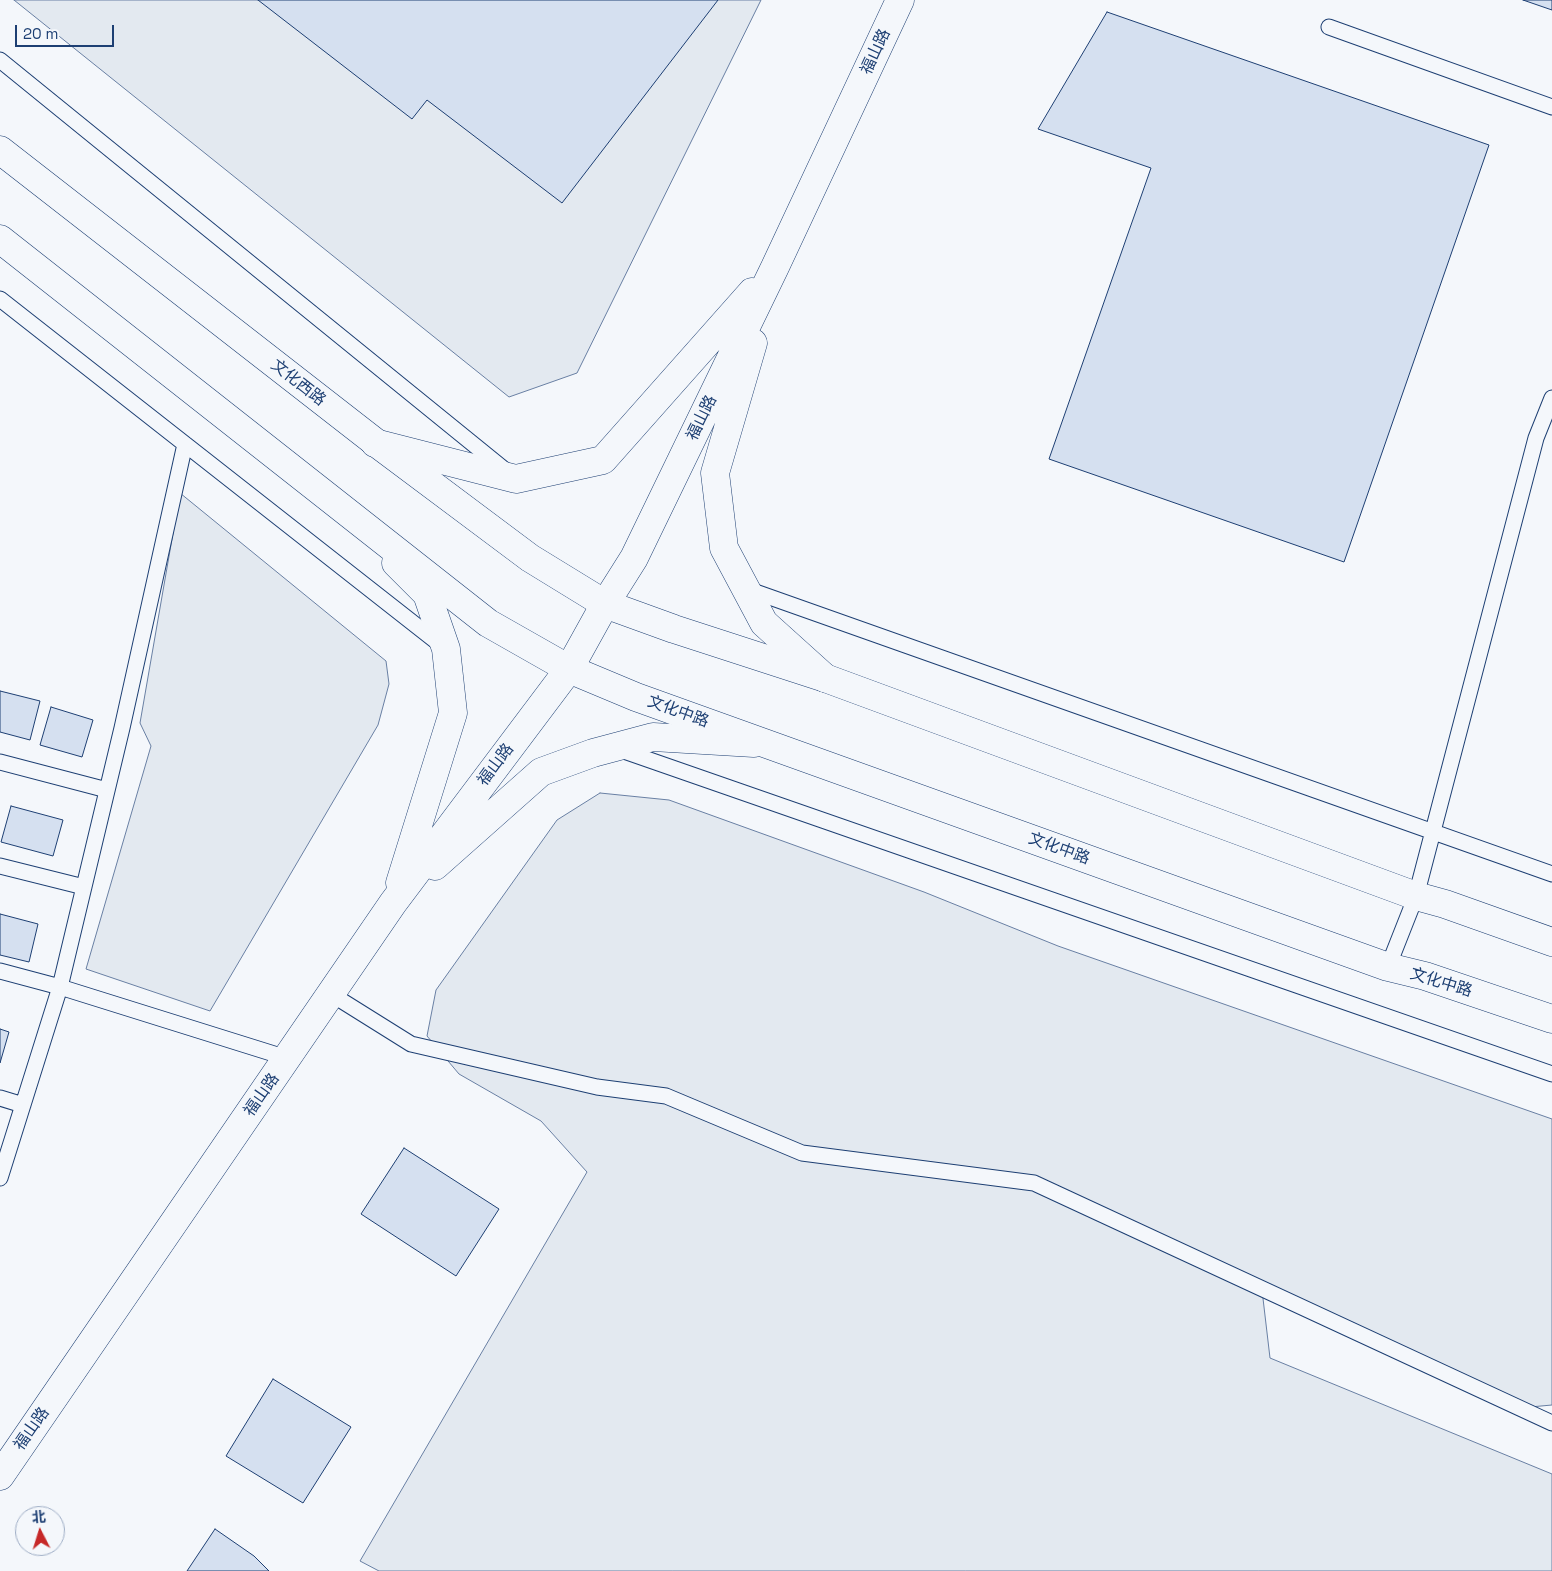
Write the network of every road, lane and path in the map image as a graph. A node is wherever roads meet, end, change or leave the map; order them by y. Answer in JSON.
{"nodes":[{"id":1,"x":900,"y":0,"type":"edge"},
{"id":2,"x":1328,"y":27,"type":"dead end"},
{"id":3,"x":0,"y":60,"type":"edge"},
{"id":4,"x":1552,"y":107,"type":"edge"},
{"id":5,"x":0,"y":150,"type":"edge"},
{"id":6,"x":0,"y":239,"type":"edge"},
{"id":7,"x":775,"y":267,"type":"junction"},
{"id":8,"x":0,"y":299,"type":"edge"},
{"id":9,"x":1552,"y":398,"type":"edge"},
{"id":10,"x":375,"y":442,"type":"junction"},
{"id":11,"x":185,"y":444,"type":"junction"},
{"id":12,"x":516,"y":480,"type":"junction"},
{"id":13,"x":339,"y":505,"type":"junction"},
{"id":14,"x":746,"y":589,"type":"junction"},
{"id":15,"x":605,"y":604,"type":"junction"},
{"id":16,"x":446,"y":649,"type":"junction"},
{"id":17,"x":568,"y":669,"type":"junction"},
{"id":18,"x":825,"y":678,"type":"junction"},
{"id":19,"x":763,"y":743,"type":"junction"},
{"id":20,"x":614,"y":748,"type":"junction"},
{"id":21,"x":0,"y":762,"type":"edge"},
{"id":22,"x":107,"y":790,"type":"junction"},
{"id":23,"x":1432,"y":833,"type":"junction"},
{"id":24,"x":0,"y":866,"type":"edge"},
{"id":25,"x":1552,"y":874,"type":"edge"},
{"id":26,"x":84,"y":887,"type":"junction"},
{"id":27,"x":1416,"y":896,"type":"junction"},
{"id":28,"x":393,"y":903,"type":"junction"},
{"id":29,"x":1552,"y":942,"type":"edge"},
{"id":30,"x":1388,"y":967,"type":"junction"},
{"id":31,"x":0,"y":971,"type":"edge"},
{"id":32,"x":60,"y":987,"type":"junction"},
{"id":33,"x":331,"y":994,"type":"junction"},
{"id":34,"x":1552,"y":1019,"type":"edge"},
{"id":35,"x":288,"y":1058,"type":"junction"},
{"id":36,"x":1552,"y":1074,"type":"edge"},
{"id":37,"x":0,"y":1098,"type":"edge"},
{"id":38,"x":23,"y":1105,"type":"junction"},
{"id":39,"x":0,"y":1178,"type":"edge"},
{"id":40,"x":1552,"y":1423,"type":"edge"},
{"id":41,"x":0,"y":1476,"type":"edge"}],
"edges":[{"from":1,"to":7,"type":"main road","name":"福山路"},
{"from":2,"to":4,"type":"lane"},
{"from":3,"to":12,"type":"lane"},
{"from":5,"to":10,"type":"main road","name":"文化西路"},
{"from":6,"to":13,"type":"main road"},
{"from":7,"to":12,"type":"main road"},
{"from":7,"to":14,"type":"main road"},
{"from":7,"to":15,"type":"main road","name":"福山路"},
{"from":8,"to":11,"type":"lane"},
{"from":9,"to":23,"type":"lane"},
{"from":10,"to":12,"type":"main road"},
{"from":10,"to":15,"type":"main road","name":"文化西路"},
{"from":11,"to":16,"type":"lane"},
{"from":11,"to":22,"type":"lane"},
{"from":13,"to":16,"type":"main road"},
{"from":13,"to":17,"type":"main road"},
{"from":14,"to":18,"type":"main road"},
{"from":14,"to":23,"type":"lane"},
{"from":15,"to":17,"type":"main road","name":"福山路"},
{"from":15,"to":18,"type":"main road"},
{"from":16,"to":28,"type":"main road"},
{"from":17,"to":19,"type":"main road","name":"文化中路"},
{"from":17,"to":28,"type":"main road","name":"福山路"},
{"from":18,"to":27,"type":"main road"},
{"from":19,"to":20,"type":"main road"},
{"from":19,"to":30,"type":"main road","name":"文化中路"},
{"from":20,"to":28,"type":"main road"},
{"from":20,"to":36,"type":"lane"},
{"from":21,"to":22,"type":"lane"},
{"from":22,"to":26,"type":"lane"},
{"from":23,"to":25,"type":"lane"},
{"from":23,"to":27,"type":"lane"},
{"from":24,"to":26,"type":"lane"},
{"from":26,"to":32,"type":"lane"},
{"from":27,"to":29,"type":"main road"},
{"from":27,"to":30,"type":"lane"},
{"from":28,"to":33,"type":"main road","name":"福山路"},
{"from":30,"to":34,"type":"main road","name":"文化中路"},
{"from":31,"to":32,"type":"lane"},
{"from":32,"to":35,"type":"lane"},
{"from":32,"to":38,"type":"lane"},
{"from":33,"to":35,"type":"main road","name":"福山路"},
{"from":33,"to":40,"type":"lane"},
{"from":35,"to":41,"type":"main road","name":"福山路"},
{"from":37,"to":38,"type":"lane"},
{"from":38,"to":39,"type":"lane"}]}
